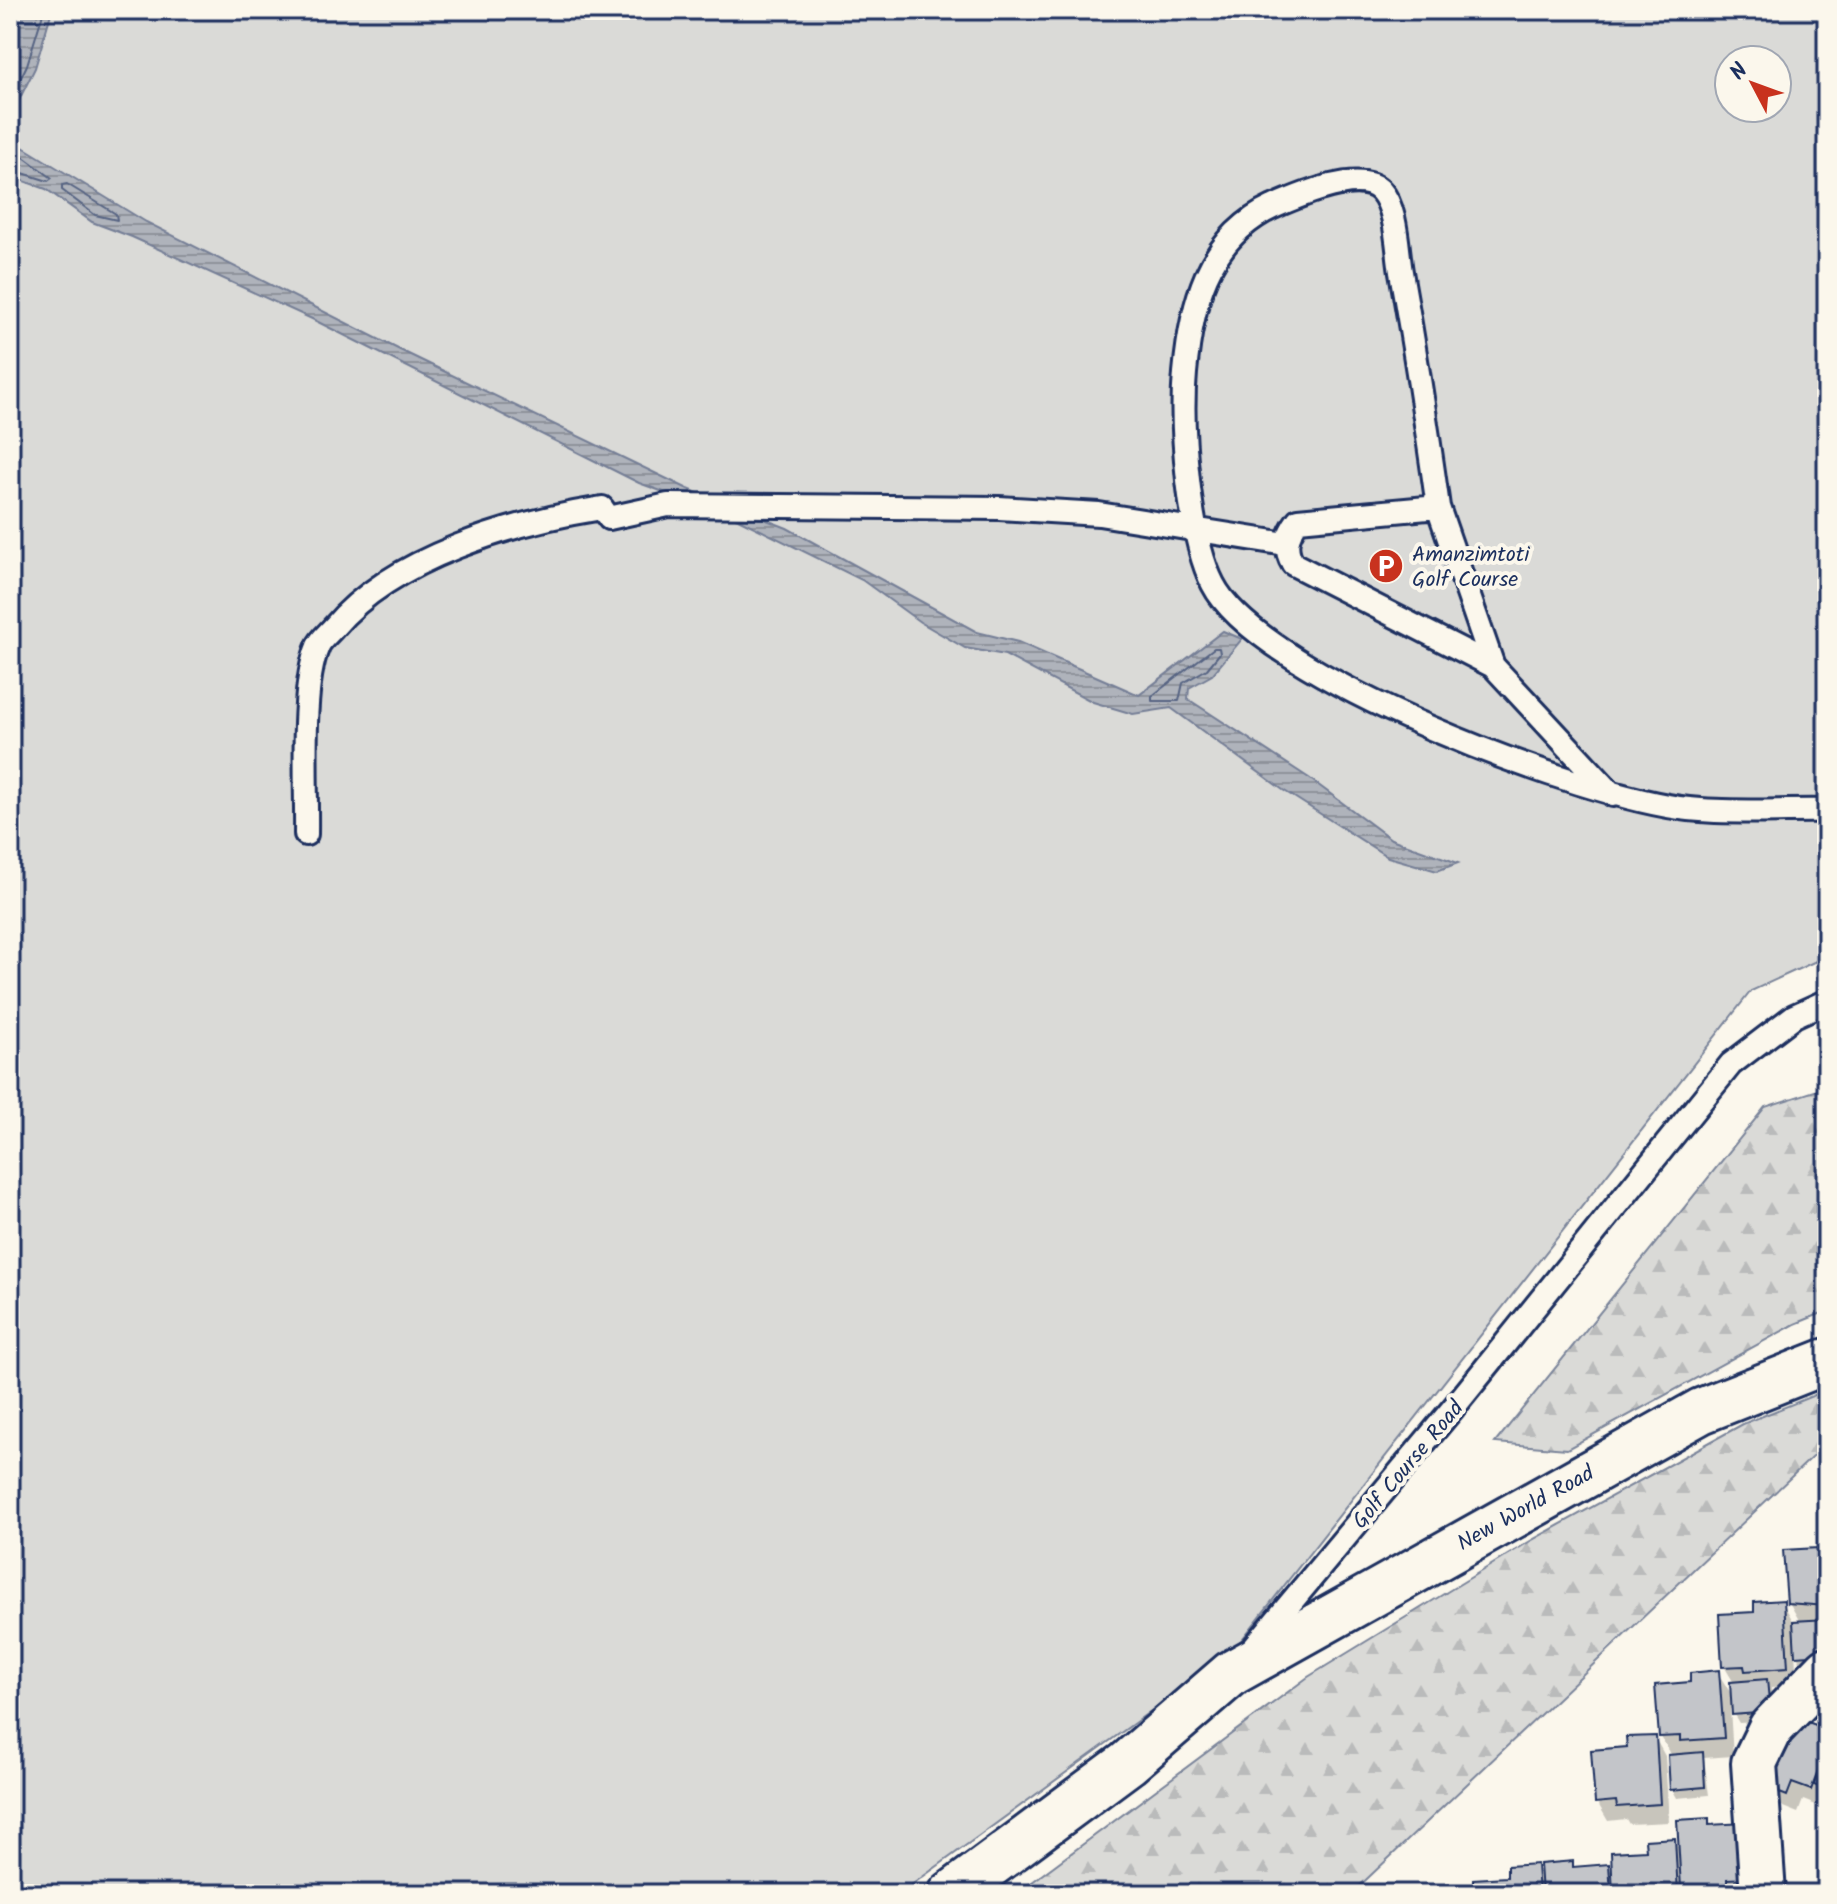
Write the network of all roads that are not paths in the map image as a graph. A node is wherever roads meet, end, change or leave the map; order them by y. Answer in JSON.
{"nodes":[{"id":1,"x":1438,"y":507,"type":"junction"},
{"id":2,"x":1195,"y":529,"type":"junction"},
{"id":3,"x":1286,"y":544,"type":"junction"},
{"id":4,"x":1493,"y":666,"type":"junction"},
{"id":5,"x":1614,"y":796,"type":"junction"},
{"id":6,"x":1827,"y":811,"type":"edge"},
{"id":7,"x":306,"y":834,"type":"dead end"},
{"id":8,"x":1827,"y":1001,"type":"edge"},
{"id":9,"x":1827,"y":1361,"type":"edge"},
{"id":10,"x":1827,"y":1670,"type":"edge"},
{"id":11,"x":1232,"y":1673,"type":"junction"},
{"id":12,"x":951,"y":1894,"type":"edge"},
{"id":13,"x":1763,"y":1894,"type":"edge"}],
"edges":[{"from":1,"to":2,"type":"lane"},
{"from":1,"to":3,"type":"lane"},
{"from":1,"to":4,"type":"lane"},
{"from":2,"to":3,"type":"lane"},
{"from":2,"to":5,"type":"lane"},
{"from":2,"to":7,"type":"lane"},
{"from":3,"to":4,"type":"lane"},
{"from":4,"to":5,"type":"lane"},
{"from":5,"to":6,"type":"lane"},
{"from":8,"to":11,"type":"lane","name":"Golf Course Road"},
{"from":9,"to":11,"type":"street","name":"New World Road"},
{"from":10,"to":13,"type":"street"},
{"from":11,"to":12,"type":"street","name":"Golf Course Road"}]}
